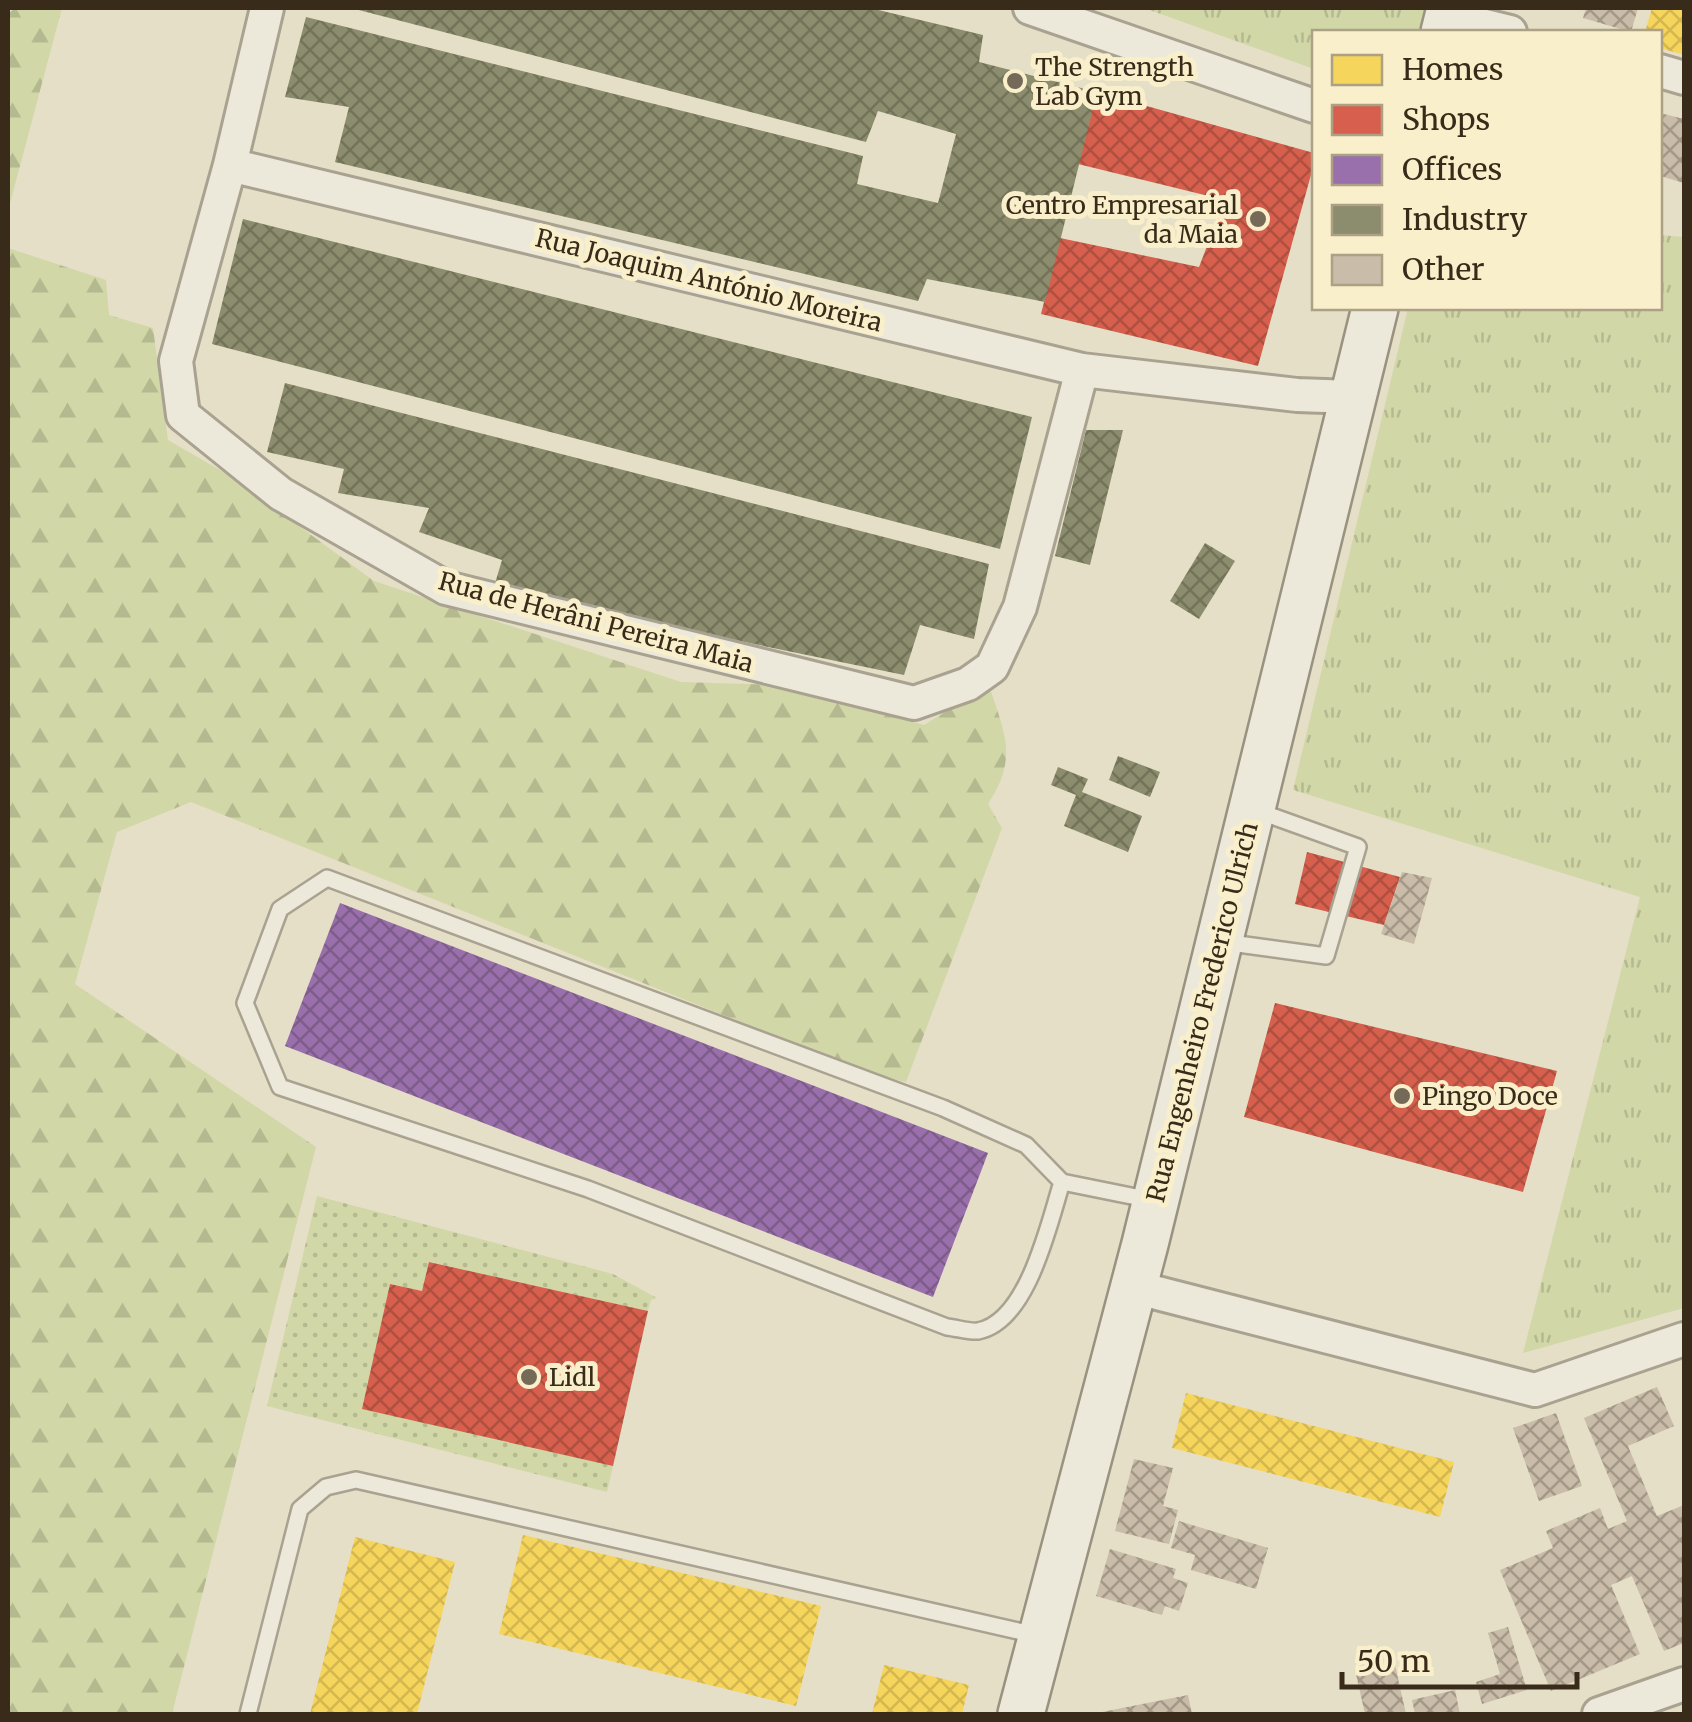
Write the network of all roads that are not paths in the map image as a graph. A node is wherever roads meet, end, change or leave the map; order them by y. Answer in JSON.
{"nodes":[{"id":1,"x":267,"y":8,"type":"edge"},
{"id":2,"x":1030,"y":8,"type":"edge"},
{"id":3,"x":1447,"y":19,"type":"edge"},
{"id":4,"x":1500,"y":30,"type":"edge"},
{"id":5,"x":1312,"y":105,"type":"edge"},
{"id":6,"x":230,"y":165,"type":"junction"},
{"id":7,"x":1374,"y":310,"type":"edge"},
{"id":8,"x":1082,"y":370,"type":"junction"},
{"id":9,"x":1352,"y":397,"type":"junction"},
{"id":10,"x":1252,"y":809,"type":"junction"},
{"id":11,"x":1219,"y":941,"type":"junction"},
{"id":12,"x":1062,"y":1182,"type":"junction"},
{"id":13,"x":1155,"y":1201,"type":"junction"},
{"id":14,"x":1134,"y":1287,"type":"junction"},
{"id":15,"x":1684,"y":1339,"type":"edge"},
{"id":16,"x":1044,"y":1637,"type":"junction"},
{"id":17,"x":1684,"y":1684,"type":"edge"},
{"id":18,"x":1638,"y":1708,"type":"edge"},
{"id":19,"x":248,"y":1714,"type":"edge"},
{"id":20,"x":1021,"y":1714,"type":"edge"},
{"id":21,"x":1599,"y":1714,"type":"edge"}],
"edges":[{"from":1,"to":6,"type":"street"},
{"from":2,"to":5,"type":"street"},
{"from":3,"to":4,"type":"street"},
{"from":6,"to":8,"type":"street","name":"Rua Joaquim António Moreira"},
{"from":6,"to":8,"type":"street","name":"Rua de Herâni Pereira Maia"},
{"from":7,"to":9,"type":"main road","name":"Rua Engenheiro Frederico Ulrich"},
{"from":8,"to":9,"type":"street","name":"Rua Joaquim António Moreira"},
{"from":9,"to":10,"type":"main road","name":"Rua Engenheiro Frederico Ulrich"},
{"from":10,"to":11,"type":"main road","name":"Rua Engenheiro Frederico Ulrich"},
{"from":10,"to":11,"type":"lane"},
{"from":11,"to":13,"type":"main road","name":"Rua Engenheiro Frederico Ulrich"},
{"from":12,"to":12,"type":"lane"},
{"from":12,"to":13,"type":"lane"},
{"from":13,"to":14,"type":"main road","name":"Rua Engenheiro Frederico Ulrich"},
{"from":14,"to":15,"type":"street"},
{"from":14,"to":16,"type":"main road","name":"Rua Engenheiro Frederico Ulrich"},
{"from":16,"to":19,"type":"lane"},
{"from":16,"to":20,"type":"main road","name":"Rua Engenheiro Frederico Ulrich"},
{"from":17,"to":18,"type":"street"},
{"from":18,"to":21,"type":"street"}]}
